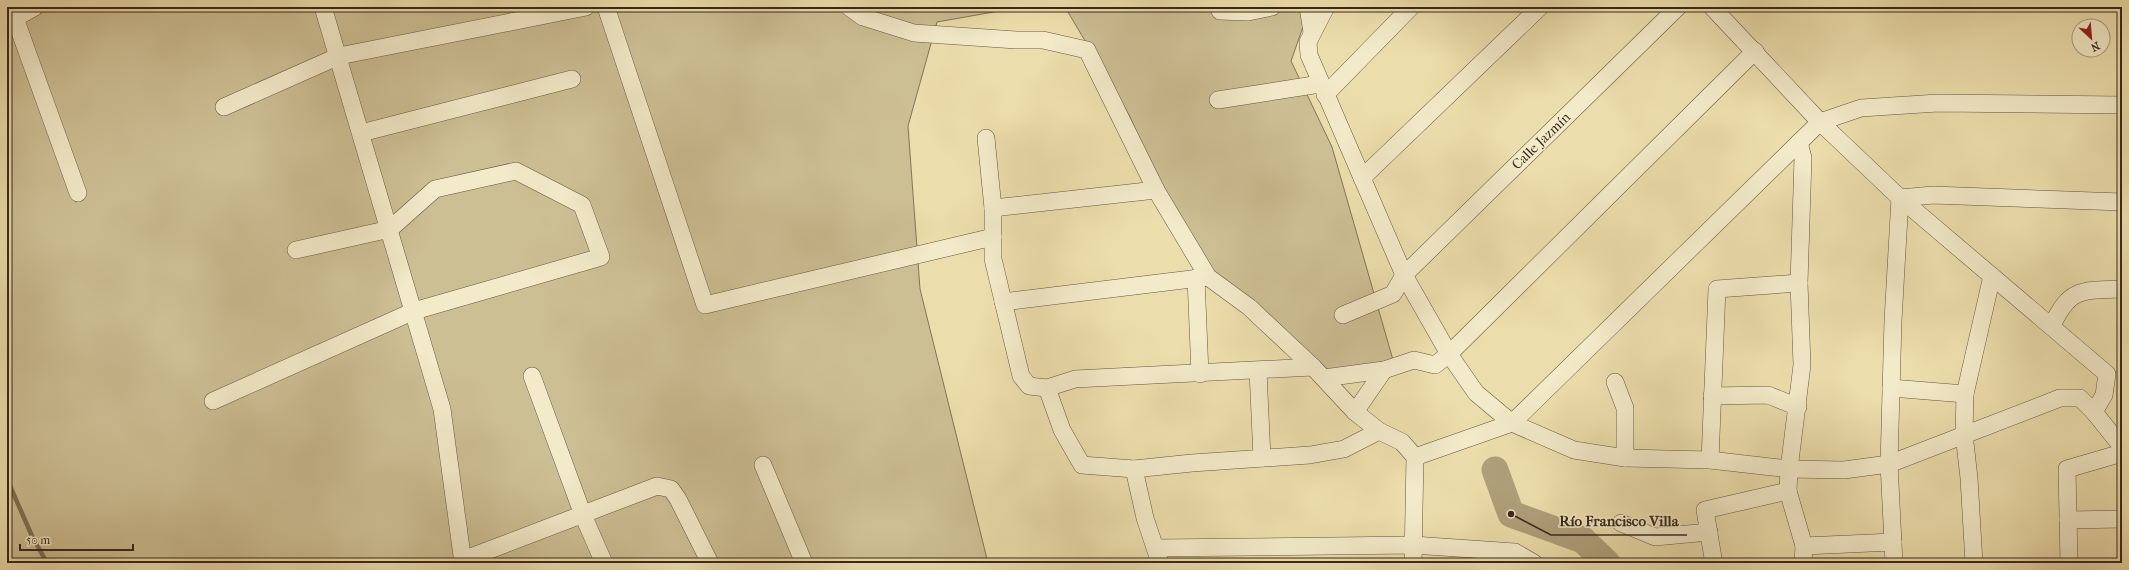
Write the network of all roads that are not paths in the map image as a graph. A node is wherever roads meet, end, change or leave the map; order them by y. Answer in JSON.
{"nodes":[{"id":1,"x":35,"y":7,"type":"edge"},
{"id":2,"x":323,"y":7,"type":"edge"},
{"id":3,"x":586,"y":7,"type":"edge"},
{"id":4,"x":606,"y":7,"type":"edge"},
{"id":5,"x":849,"y":7,"type":"edge"},
{"id":6,"x":1272,"y":7,"type":"edge"},
{"id":7,"x":1308,"y":7,"type":"edge"},
{"id":8,"x":1326,"y":7,"type":"edge"},
{"id":9,"x":1411,"y":7,"type":"edge"},
{"id":10,"x":1540,"y":7,"type":"edge"},
{"id":11,"x":1678,"y":7,"type":"edge"},
{"id":12,"x":1712,"y":7,"type":"edge"},
{"id":13,"x":1220,"y":11,"type":"dead end"},
{"id":14,"x":13,"y":12,"type":"edge"},
{"id":15,"x":1312,"y":32,"type":"junction"},
{"id":16,"x":1755,"y":52,"type":"junction"},
{"id":17,"x":339,"y":56,"type":"junction"},
{"id":18,"x":572,"y":79,"type":"dead end"},
{"id":19,"x":1323,"y":89,"type":"junction"},
{"id":20,"x":1218,"y":100,"type":"dead end"},
{"id":21,"x":2122,"y":105,"type":"edge"},
{"id":22,"x":224,"y":107,"type":"dead end"},
{"id":23,"x":1820,"y":122,"type":"junction"},
{"id":24,"x":361,"y":134,"type":"junction"},
{"id":25,"x":986,"y":138,"type":"dead end"},
{"id":26,"x":1799,"y":142,"type":"junction"},
{"id":27,"x":1362,"y":178,"type":"junction"},
{"id":28,"x":1156,"y":190,"type":"junction"},
{"id":29,"x":78,"y":193,"type":"dead end"},
{"id":30,"x":1900,"y":198,"type":"junction"},
{"id":31,"x":2122,"y":202,"type":"edge"},
{"id":32,"x":993,"y":208,"type":"junction"},
{"id":33,"x":390,"y":230,"type":"junction"},
{"id":34,"x":993,"y":237,"type":"junction"},
{"id":35,"x":296,"y":250,"type":"dead end"},
{"id":36,"x":1404,"y":275,"type":"junction"},
{"id":37,"x":1992,"y":276,"type":"junction"},
{"id":38,"x":1202,"y":278,"type":"junction"},
{"id":39,"x":1799,"y":283,"type":"junction"},
{"id":40,"x":2122,"y":289,"type":"edge"},
{"id":41,"x":1003,"y":302,"type":"junction"},
{"id":42,"x":414,"y":311,"type":"junction"},
{"id":43,"x":1343,"y":314,"type":"dead end"},
{"id":44,"x":2052,"y":326,"type":"junction"},
{"id":45,"x":1449,"y":354,"type":"junction"},
{"id":46,"x":1384,"y":370,"type":"junction"},
{"id":47,"x":1258,"y":371,"type":"junction"},
{"id":48,"x":1318,"y":373,"type":"junction"},
{"id":49,"x":1200,"y":374,"type":"junction"},
{"id":50,"x":532,"y":376,"type":"dead end"},
{"id":51,"x":1615,"y":382,"type":"dead end"},
{"id":52,"x":1047,"y":388,"type":"junction"},
{"id":53,"x":1891,"y":388,"type":"junction"},
{"id":54,"x":1965,"y":394,"type":"junction"},
{"id":55,"x":1712,"y":396,"type":"junction"},
{"id":56,"x":213,"y":401,"type":"dead end"},
{"id":57,"x":1798,"y":407,"type":"junction"},
{"id":58,"x":1356,"y":412,"type":"junction"},
{"id":59,"x":2094,"y":412,"type":"junction"},
{"id":60,"x":1512,"y":423,"type":"junction"},
{"id":61,"x":1379,"y":431,"type":"junction"},
{"id":62,"x":1964,"y":434,"type":"junction"},
{"id":63,"x":2122,"y":447,"type":"edge"},
{"id":64,"x":2122,"y":453,"type":"edge"},
{"id":65,"x":1415,"y":457,"type":"junction"},
{"id":66,"x":1262,"y":458,"type":"junction"},
{"id":67,"x":1625,"y":458,"type":"junction"},
{"id":68,"x":1710,"y":460,"type":"junction"},
{"id":69,"x":1889,"y":464,"type":"junction"},
{"id":70,"x":762,"y":465,"type":"dead end"},
{"id":71,"x":1134,"y":469,"type":"junction"},
{"id":72,"x":1789,"y":469,"type":"junction"},
{"id":73,"x":1788,"y":491,"type":"junction"},
{"id":74,"x":583,"y":515,"type":"junction"},
{"id":75,"x":2122,"y":518,"type":"edge"},
{"id":76,"x":2068,"y":520,"type":"junction"},
{"id":77,"x":1621,"y":523,"type":"dead end"},
{"id":78,"x":1709,"y":532,"type":"junction"},
{"id":79,"x":1893,"y":542,"type":"junction"},
{"id":80,"x":1413,"y":545,"type":"junction"},
{"id":81,"x":1804,"y":555,"type":"edge"},
{"id":82,"x":1158,"y":556,"type":"edge"},
{"id":83,"x":1713,"y":558,"type":"dead end"},
{"id":84,"x":463,"y":562,"type":"edge"},
{"id":85,"x":604,"y":563,"type":"edge"},
{"id":86,"x":710,"y":563,"type":"edge"},
{"id":87,"x":804,"y":563,"type":"edge"},
{"id":88,"x":1413,"y":563,"type":"edge"},
{"id":89,"x":1534,"y":563,"type":"edge"},
{"id":90,"x":1894,"y":563,"type":"edge"},
{"id":91,"x":1974,"y":563,"type":"edge"},
{"id":92,"x":2069,"y":563,"type":"edge"}],
"edges":[{"from":1,"to":14,"type":"street"},
{"from":2,"to":17,"type":"street"},
{"from":3,"to":17,"type":"street"},
{"from":4,"to":34,"type":"street"},
{"from":5,"to":28,"type":"street"},
{"from":6,"to":13,"type":"street"},
{"from":7,"to":15,"type":"street"},
{"from":8,"to":15,"type":"street"},
{"from":9,"to":19,"type":"street"},
{"from":10,"to":27,"type":"street"},
{"from":11,"to":36,"type":"street","name":"Calle Jazmín"},
{"from":12,"to":16,"type":"street"},
{"from":14,"to":29,"type":"street"},
{"from":15,"to":19,"type":"street"},
{"from":16,"to":23,"type":"street"},
{"from":16,"to":45,"type":"street"},
{"from":17,"to":22,"type":"street"},
{"from":17,"to":24,"type":"street"},
{"from":18,"to":24,"type":"street"},
{"from":19,"to":20,"type":"street"},
{"from":19,"to":27,"type":"street"},
{"from":21,"to":23,"type":"street"},
{"from":23,"to":26,"type":"street"},
{"from":23,"to":30,"type":"street"},
{"from":24,"to":33,"type":"street"},
{"from":25,"to":32,"type":"street"},
{"from":26,"to":39,"type":"street"},
{"from":26,"to":60,"type":"street"},
{"from":27,"to":36,"type":"street"},
{"from":28,"to":32,"type":"street"},
{"from":28,"to":38,"type":"street"},
{"from":30,"to":31,"type":"street"},
{"from":30,"to":37,"type":"street"},
{"from":30,"to":53,"type":"street"},
{"from":32,"to":34,"type":"street"},
{"from":33,"to":35,"type":"street"},
{"from":33,"to":42,"type":"street"},
{"from":33,"to":42,"type":"street"},
{"from":34,"to":41,"type":"street"},
{"from":36,"to":43,"type":"street","name":"Calle Jazmín"},
{"from":36,"to":45,"type":"street"},
{"from":37,"to":44,"type":"street"},
{"from":37,"to":54,"type":"street"},
{"from":38,"to":41,"type":"street"},
{"from":38,"to":48,"type":"street"},
{"from":38,"to":49,"type":"street"},
{"from":39,"to":55,"type":"street"},
{"from":39,"to":57,"type":"street"},
{"from":40,"to":44,"type":"street"},
{"from":41,"to":52,"type":"street"},
{"from":42,"to":56,"type":"street"},
{"from":42,"to":84,"type":"street"},
{"from":44,"to":59,"type":"street"},
{"from":45,"to":46,"type":"street"},
{"from":45,"to":60,"type":"street"},
{"from":46,"to":48,"type":"street"},
{"from":46,"to":58,"type":"street"},
{"from":47,"to":48,"type":"street"},
{"from":47,"to":49,"type":"street"},
{"from":47,"to":66,"type":"street"},
{"from":48,"to":58,"type":"street"},
{"from":49,"to":52,"type":"street"},
{"from":50,"to":74,"type":"street"},
{"from":51,"to":67,"type":"street"},
{"from":52,"to":71,"type":"street"},
{"from":53,"to":54,"type":"street"},
{"from":53,"to":69,"type":"street"},
{"from":54,"to":62,"type":"street"},
{"from":55,"to":57,"type":"street"},
{"from":55,"to":68,"type":"street"},
{"from":57,"to":72,"type":"street"},
{"from":58,"to":61,"type":"street"},
{"from":59,"to":62,"type":"street"},
{"from":59,"to":63,"type":"street"},
{"from":60,"to":65,"type":"street"},
{"from":60,"to":67,"type":"street"},
{"from":61,"to":65,"type":"street"},
{"from":61,"to":66,"type":"street"},
{"from":62,"to":69,"type":"street"},
{"from":62,"to":91,"type":"street"},
{"from":64,"to":76,"type":"street"},
{"from":65,"to":80,"type":"street"},
{"from":66,"to":71,"type":"street"},
{"from":67,"to":68,"type":"street"},
{"from":68,"to":72,"type":"street"},
{"from":69,"to":72,"type":"street"},
{"from":69,"to":79,"type":"street"},
{"from":70,"to":87,"type":"street"},
{"from":71,"to":82,"type":"street"},
{"from":72,"to":73,"type":"street"},
{"from":73,"to":78,"type":"street"},
{"from":73,"to":81,"type":"street"},
{"from":74,"to":84,"type":"street"},
{"from":74,"to":85,"type":"street"},
{"from":74,"to":86,"type":"street"},
{"from":75,"to":76,"type":"street"},
{"from":76,"to":92,"type":"street"},
{"from":77,"to":78,"type":"street"},
{"from":78,"to":83,"type":"street"},
{"from":79,"to":81,"type":"street"},
{"from":79,"to":90,"type":"street"},
{"from":80,"to":82,"type":"street"},
{"from":80,"to":88,"type":"street"},
{"from":80,"to":89,"type":"street"}]}
